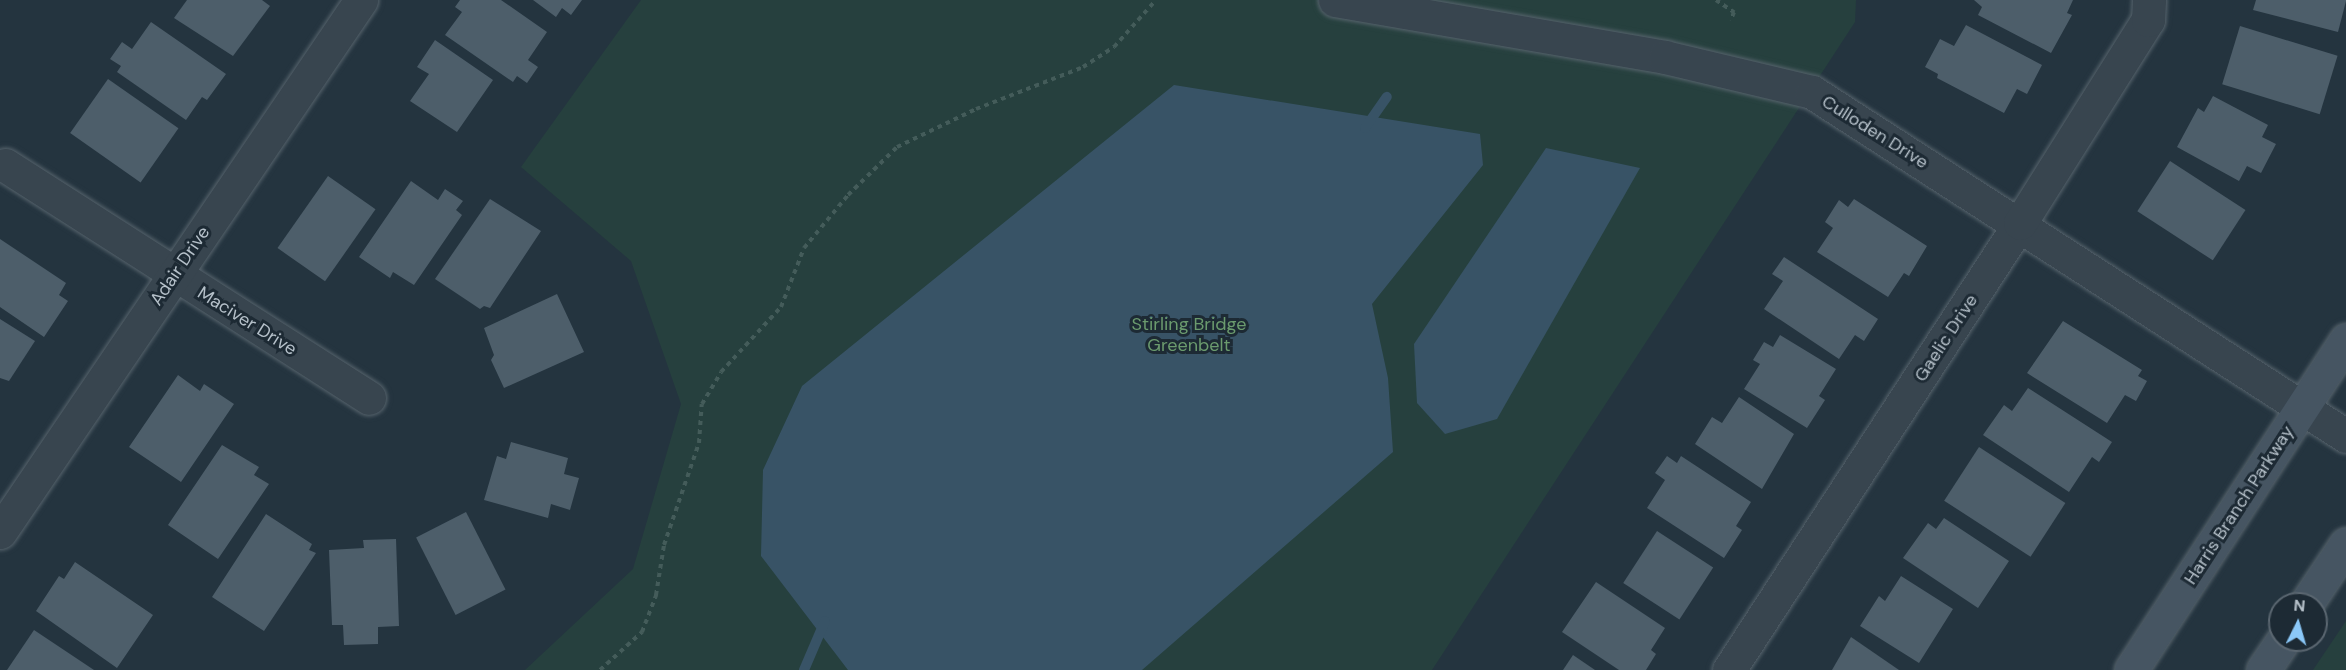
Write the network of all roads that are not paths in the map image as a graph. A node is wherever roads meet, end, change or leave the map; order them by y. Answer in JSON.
{"nodes":[{"id":1,"x":361,"y":0,"type":"edge"},
{"id":2,"x":1335,"y":0,"type":"edge"},
{"id":3,"x":2149,"y":0,"type":"edge"},
{"id":4,"x":4,"y":165,"type":"dead end"},
{"id":5,"x":2020,"y":224,"type":"junction"},
{"id":6,"x":174,"y":275,"type":"junction"},
{"id":7,"x":2346,"y":340,"type":"edge"},
{"id":8,"x":369,"y":398,"type":"dead end"},
{"id":9,"x":2304,"y":407,"type":"junction"},
{"id":10,"x":2346,"y":436,"type":"edge"},
{"id":11,"x":0,"y":532,"type":"edge"},
{"id":12,"x":2346,"y":544,"type":"edge"},
{"id":13,"x":2314,"y":592,"type":"edge"},
{"id":14,"x":2275,"y":652,"type":"edge"},
{"id":15,"x":1729,"y":670,"type":"edge"},
{"id":16,"x":2130,"y":670,"type":"edge"},
{"id":17,"x":2263,"y":670,"type":"edge"}],
"edges":[{"from":1,"to":6,"type":"street","name":"Adair Drive"},
{"from":2,"to":5,"type":"street","name":"Culloden Drive"},
{"from":3,"to":5,"type":"street","name":"Gaelic Drive"},
{"from":4,"to":6,"type":"street","name":"Maciver Drive"},
{"from":5,"to":9,"type":"street","name":"Culloden Drive"},
{"from":5,"to":15,"type":"street","name":"Gaelic Drive"},
{"from":6,"to":8,"type":"street","name":"Maciver Drive"},
{"from":6,"to":11,"type":"street","name":"Adair Drive"},
{"from":7,"to":9,"type":"main road","name":"Harris Branch Parkway"},
{"from":9,"to":10,"type":"street","name":"Culloden Drive"},
{"from":9,"to":16,"type":"main road","name":"Harris Branch Parkway"},
{"from":12,"to":13,"type":"main road"},
{"from":14,"to":17,"type":"main road"}]}
